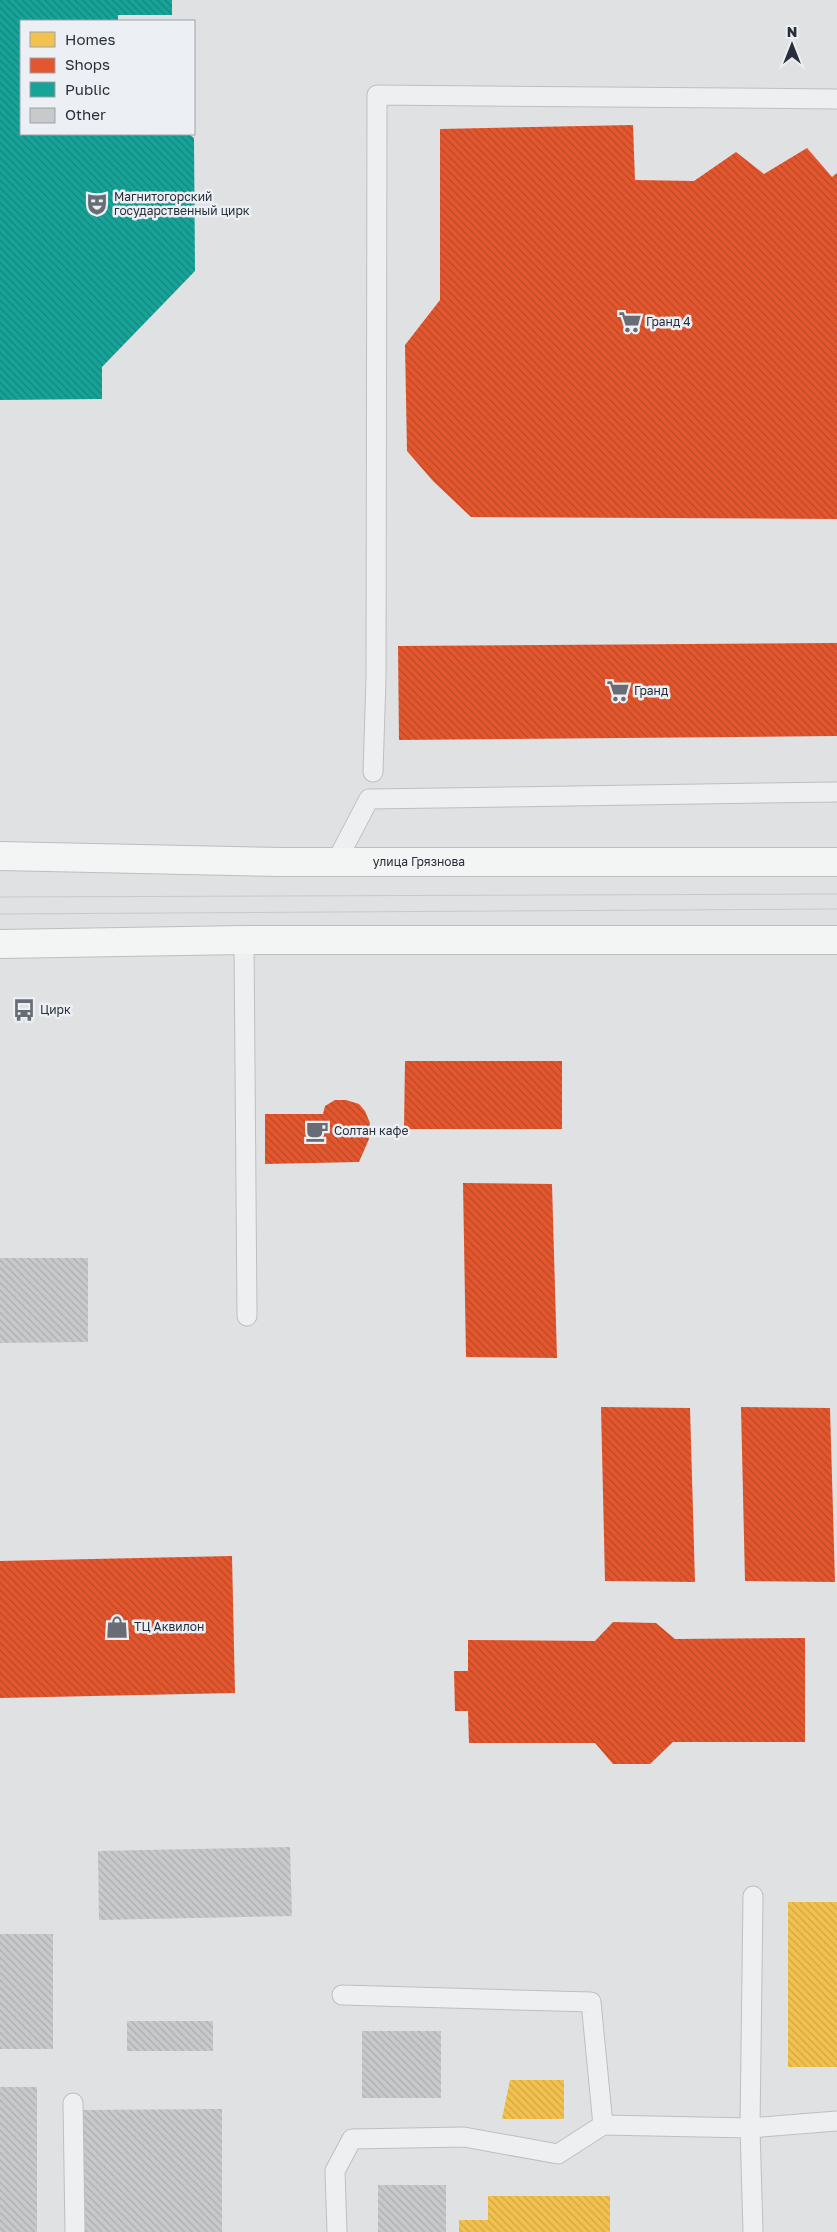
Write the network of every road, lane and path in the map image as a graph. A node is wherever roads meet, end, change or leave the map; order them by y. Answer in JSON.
{"nodes":[{"id":1,"x":837,"y":99,"type":"edge"},
{"id":2,"x":373,"y":772,"type":"dead end"},
{"id":3,"x":837,"y":792,"type":"edge"},
{"id":4,"x":0,"y":856,"type":"edge"},
{"id":5,"x":336,"y":862,"type":"junction"},
{"id":6,"x":837,"y":862,"type":"edge"},
{"id":7,"x":244,"y":940,"type":"junction"},
{"id":8,"x":837,"y":940,"type":"edge"},
{"id":9,"x":0,"y":944,"type":"edge"},
{"id":10,"x":247,"y":1316,"type":"dead end"},
{"id":11,"x":754,"y":1896,"type":"dead end"},
{"id":12,"x":342,"y":1995,"type":"dead end"},
{"id":13,"x":73,"y":2103,"type":"dead end"},
{"id":14,"x":837,"y":2121,"type":"edge"},
{"id":15,"x":603,"y":2125,"type":"junction"},
{"id":16,"x":750,"y":2128,"type":"junction"},
{"id":17,"x":75,"y":2232,"type":"edge"},
{"id":18,"x":337,"y":2232,"type":"edge"},
{"id":19,"x":753,"y":2232,"type":"edge"}],
"edges":[{"from":1,"to":2,"type":"lane"},
{"from":3,"to":5,"type":"lane"},
{"from":4,"to":5,"type":"main road","name":"улица Грязнова"},
{"from":5,"to":6,"type":"main road","name":"улица Грязнова"},
{"from":7,"to":8,"type":"main road"},
{"from":7,"to":9,"type":"main road"},
{"from":7,"to":10,"type":"lane"},
{"from":11,"to":16,"type":"lane"},
{"from":12,"to":15,"type":"lane"},
{"from":13,"to":17,"type":"lane"},
{"from":14,"to":16,"type":"lane"},
{"from":15,"to":16,"type":"lane"},
{"from":15,"to":18,"type":"lane"},
{"from":16,"to":19,"type":"lane"}]}
